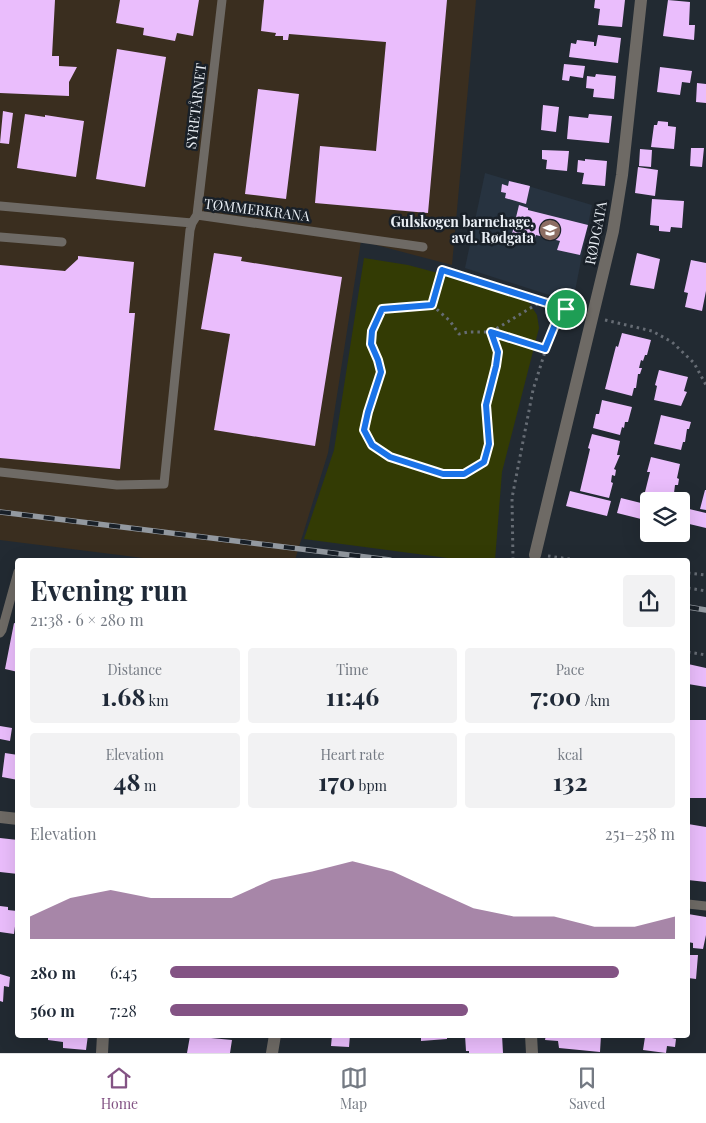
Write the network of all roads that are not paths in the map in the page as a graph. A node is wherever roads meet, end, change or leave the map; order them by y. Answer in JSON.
{"nodes":[{"id":1,"x":222,"y":0,"type":"edge"},
{"id":2,"x":641,"y":0,"type":"edge"},
{"id":3,"x":0,"y":206,"type":"edge"},
{"id":4,"x":194,"y":219,"type":"junction"},
{"id":5,"x":0,"y":237,"type":"edge"},
{"id":6,"x":62,"y":242,"type":"dead end"},
{"id":7,"x":423,"y":247,"type":"dead end"},
{"id":8,"x":0,"y":472,"type":"edge"},
{"id":9,"x":535,"y":555,"type":"road end"},
{"id":10,"x":15,"y":583,"type":"edge"},
{"id":11,"x":0,"y":633,"type":"edge"},
{"id":12,"x":0,"y":817,"type":"edge"},
{"id":13,"x":15,"y":819,"type":"edge"},
{"id":14,"x":690,"y":904,"type":"edge"},
{"id":15,"x":706,"y":906,"type":"edge"},
{"id":16,"x":103,"y":1038,"type":"edge"},
{"id":17,"x":274,"y":1038,"type":"edge"},
{"id":18,"x":531,"y":1038,"type":"edge"},
{"id":19,"x":102,"y":1053,"type":"edge"},
{"id":20,"x":272,"y":1053,"type":"edge"},
{"id":21,"x":532,"y":1053,"type":"edge"}],
"edges":[{"from":1,"to":4,"type":"lane","name":"SYRETÅRNET"},
{"from":2,"to":9,"type":"street","name":"RØDGATA"},
{"from":3,"to":4,"type":"lane","name":"TØMMERKRANA"},
{"from":4,"to":7,"type":"lane","name":"TØMMERKRANA"},
{"from":4,"to":8,"type":"lane","name":"SYRETÅRNET"},
{"from":5,"to":6,"type":"lane"},
{"from":10,"to":11,"type":"lane"},
{"from":12,"to":13,"type":"street"},
{"from":14,"to":15,"type":"lane"},
{"from":16,"to":19,"type":"street"},
{"from":17,"to":20,"type":"street"},
{"from":18,"to":21,"type":"street"}]}
